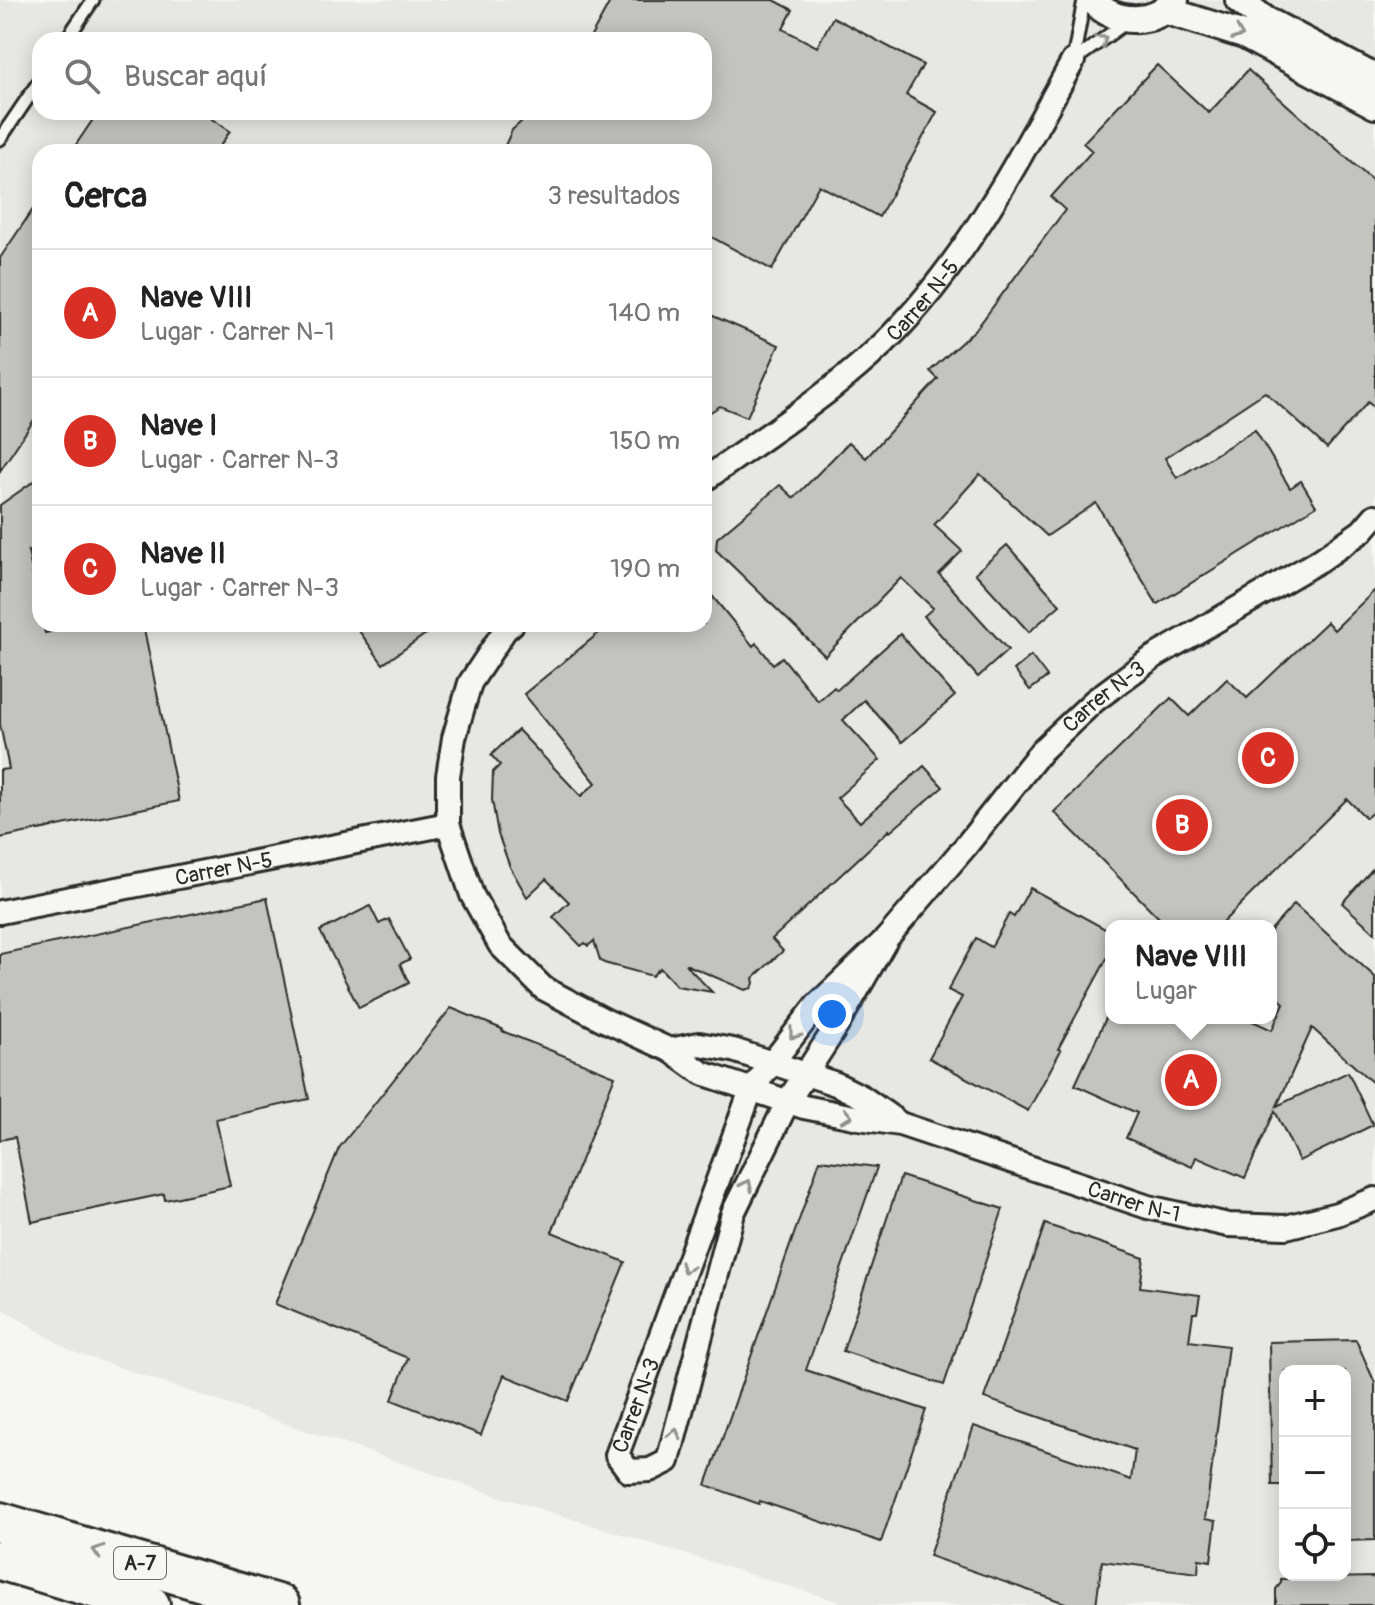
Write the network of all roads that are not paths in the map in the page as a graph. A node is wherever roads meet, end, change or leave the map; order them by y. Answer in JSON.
{"nodes":[{"id":1,"x":93,"y":0,"type":"edge"},
{"id":2,"x":1084,"y":0,"type":"edge"},
{"id":3,"x":1093,"y":0,"type":"edge"},
{"id":4,"x":1239,"y":0,"type":"edge"},
{"id":5,"x":1170,"y":5,"type":"edge"},
{"id":6,"x":1130,"y":19,"type":"junction"},
{"id":7,"x":71,"y":32,"type":"edge"},
{"id":8,"x":1073,"y":61,"type":"junction"},
{"id":9,"x":1375,"y":78,"type":"edge"},
{"id":10,"x":32,"y":92,"type":"edge"},
{"id":11,"x":1375,"y":105,"type":"edge"},
{"id":12,"x":0,"y":139,"type":"edge"},
{"id":13,"x":712,"y":474,"type":"edge"},
{"id":14,"x":1375,"y":516,"type":"edge"},
{"id":15,"x":504,"y":632,"type":"edge"},
{"id":16,"x":448,"y":824,"type":"junction"},
{"id":17,"x":0,"y":912,"type":"edge"},
{"id":18,"x":887,"y":938,"type":"junction"},
{"id":19,"x":670,"y":1050,"type":"junction"},
{"id":20,"x":772,"y":1063,"type":"junction"},
{"id":21,"x":806,"y":1074,"type":"junction"},
{"id":22,"x":751,"y":1090,"type":"junction"},
{"id":23,"x":788,"y":1101,"type":"junction"},
{"id":24,"x":900,"y":1124,"type":"junction"},
{"id":25,"x":1375,"y":1199,"type":"edge"},
{"id":26,"x":0,"y":1522,"type":"edge"},
{"id":27,"x":0,"y":1560,"type":"edge"},
{"id":28,"x":150,"y":1605,"type":"edge"},
{"id":29,"x":280,"y":1605,"type":"edge"}],
"edges":[{"from":1,"to":7,"type":"lane"},
{"from":2,"to":8,"type":"lane"},
{"from":3,"to":6,"type":"street"},
{"from":4,"to":9,"type":"street"},
{"from":5,"to":6,"type":"street"},
{"from":5,"to":11,"type":"street","one_way":true},
{"from":8,"to":6,"type":"lane","one_way":true},
{"from":8,"to":13,"type":"street","name":"Carrer N-5"},
{"from":10,"to":12,"type":"lane"},
{"from":14,"to":18,"type":"street","name":"Carrer N-3"},
{"from":15,"to":16,"type":"street"},
{"from":16,"to":17,"type":"street","name":"Carrer N-5"},
{"from":16,"to":19,"type":"street"},
{"from":18,"to":20,"type":"street","name":"Carrer N-3","one_way":true},
{"from":18,"to":21,"type":"street","name":"Carrer N-3"},
{"from":19,"to":20,"type":"street","name":"Carrer N-1"},
{"from":19,"to":22,"type":"street","name":"Carrer N-1"},
{"from":20,"to":21,"type":"street","name":"Carrer N-1"},
{"from":20,"to":22,"type":"street","name":"Carrer N-3"},
{"from":21,"to":23,"type":"street","name":"Carrer N-3"},
{"from":21,"to":24,"type":"street","name":"Carrer N-1"},
{"from":22,"to":23,"type":"street","name":"Carrer N-1"},
{"from":22,"to":23,"type":"street","name":"Carrer N-3","one_way":true},
{"from":23,"to":24,"type":"street","name":"Carrer N-1","one_way":true},
{"from":24,"to":25,"type":"street","name":"Carrer N-1"},
{"from":29,"to":26,"type":"highway","number":"A-7","one_way":true},
{"from":27,"to":28,"type":"highway","number":"A-7"}]}
